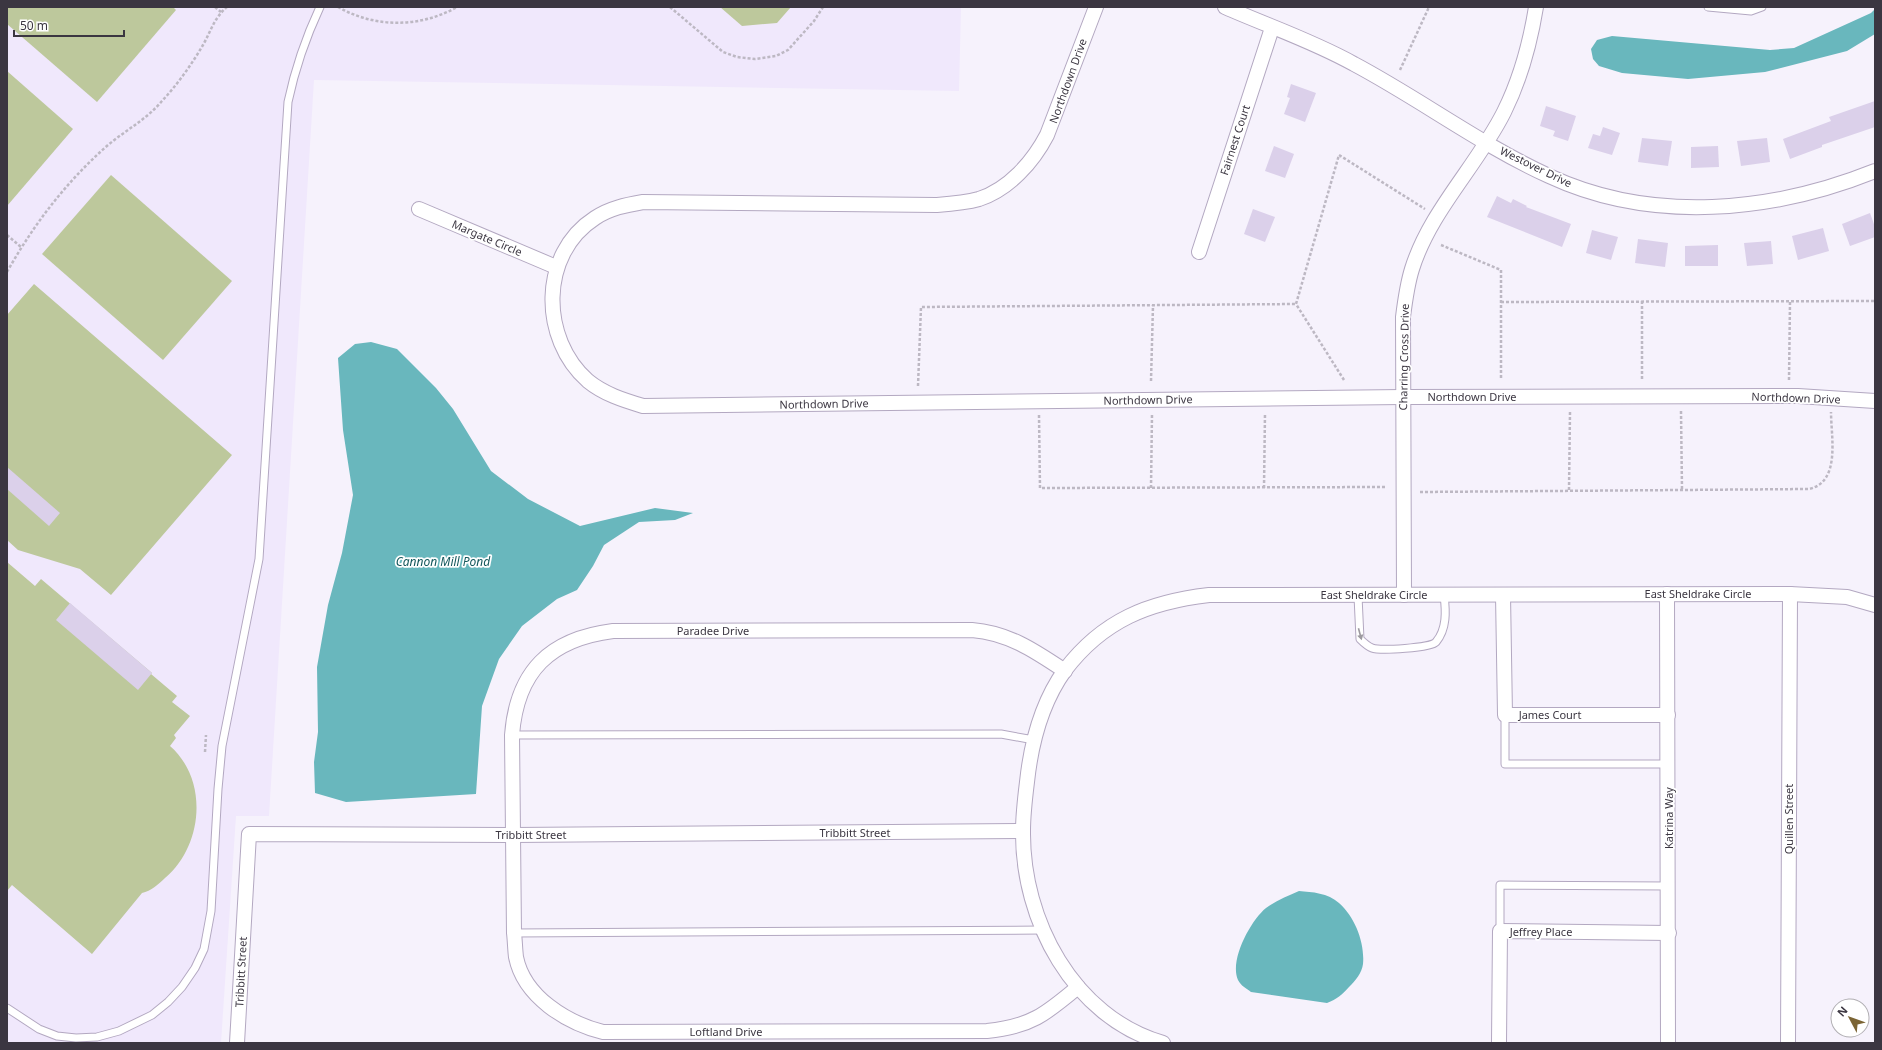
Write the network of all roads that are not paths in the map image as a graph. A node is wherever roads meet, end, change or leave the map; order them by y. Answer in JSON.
{"nodes":[{"id":1,"x":320,"y":7,"type":"edge"},
{"id":2,"x":1096,"y":7,"type":"edge"},
{"id":3,"x":1225,"y":7,"type":"edge"},
{"id":4,"x":1536,"y":7,"type":"edge"},
{"id":5,"x":1708,"y":7,"type":"edge"},
{"id":6,"x":1762,"y":7,"type":"edge"},
{"id":7,"x":1272,"y":28,"type":"junction"},
{"id":8,"x":1486,"y":142,"type":"junction"},
{"id":9,"x":1875,"y":171,"type":"edge"},
{"id":10,"x":419,"y":209,"type":"dead end"},
{"id":11,"x":1199,"y":252,"type":"dead end"},
{"id":12,"x":556,"y":266,"type":"junction"},
{"id":13,"x":1403,"y":397,"type":"junction"},
{"id":14,"x":1875,"y":401,"type":"edge"},
{"id":15,"x":1667,"y":594,"type":"junction"},
{"id":16,"x":1790,"y":594,"type":"junction"},
{"id":17,"x":1404,"y":595,"type":"junction"},
{"id":18,"x":1444,"y":595,"type":"junction"},
{"id":19,"x":1503,"y":595,"type":"junction"},
{"id":20,"x":1358,"y":596,"type":"junction"},
{"id":21,"x":1875,"y":605,"type":"edge"},
{"id":22,"x":1065,"y":671,"type":"junction"},
{"id":23,"x":1504,"y":715,"type":"junction"},
{"id":24,"x":1668,"y":715,"type":"junction"},
{"id":25,"x":512,"y":735,"type":"junction"},
{"id":26,"x":1034,"y":740,"type":"junction"},
{"id":27,"x":1669,"y":764,"type":"junction"},
{"id":28,"x":1022,"y":832,"type":"junction"},
{"id":29,"x":514,"y":835,"type":"junction"},
{"id":30,"x":1669,"y":886,"type":"junction"},
{"id":31,"x":1043,"y":930,"type":"junction"},
{"id":32,"x":1500,"y":931,"type":"junction"},
{"id":33,"x":514,"y":932,"type":"junction"},
{"id":34,"x":1669,"y":933,"type":"junction"},
{"id":35,"x":1078,"y":987,"type":"junction"},
{"id":36,"x":7,"y":1008,"type":"edge"},
{"id":37,"x":238,"y":1043,"type":"edge"},
{"id":38,"x":1163,"y":1043,"type":"edge"},
{"id":39,"x":1498,"y":1043,"type":"edge"},
{"id":40,"x":1668,"y":1043,"type":"edge"},
{"id":41,"x":1788,"y":1043,"type":"edge"}],
"edges":[{"from":1,"to":36,"type":"lane"},
{"from":2,"to":12,"type":"street","name":"Northdown Drive"},
{"from":3,"to":7,"type":"street","name":"Westover Drive"},
{"from":4,"to":8,"type":"street","name":"Charring Cross Drive"},
{"from":5,"to":6,"type":"lane"},
{"from":7,"to":8,"type":"street","name":"Westover Drive"},
{"from":7,"to":11,"type":"street","name":"Fairnest Court"},
{"from":8,"to":9,"type":"street","name":"Westover Drive"},
{"from":8,"to":13,"type":"street","name":"Charring Cross Drive"},
{"from":10,"to":12,"type":"street","name":"Margate Circle"},
{"from":12,"to":13,"type":"street","name":"Northdown Drive"},
{"from":13,"to":14,"type":"street","name":"Northdown Drive"},
{"from":13,"to":17,"type":"street","name":"Charring Cross Drive"},
{"from":15,"to":16,"type":"street","name":"East Sheldrake Circle"},
{"from":15,"to":19,"type":"street","name":"East Sheldrake Circle"},
{"from":15,"to":24,"type":"street","name":"Katrina Way"},
{"from":16,"to":21,"type":"street","name":"East Sheldrake Circle"},
{"from":16,"to":41,"type":"street","name":"Quillen Street"},
{"from":17,"to":18,"type":"street","name":"East Sheldrake Circle"},
{"from":17,"to":20,"type":"street","name":"East Sheldrake Circle"},
{"from":18,"to":19,"type":"street","name":"East Sheldrake Circle"},
{"from":20,"to":18,"type":"lane","one_way":true},
{"from":19,"to":23,"type":"street","name":"James Court"},
{"from":20,"to":22,"type":"street","name":"East Sheldrake Circle"},
{"from":22,"to":25,"type":"street","name":"Paradee Drive"},
{"from":22,"to":26,"type":"street","name":"East Sheldrake Circle"},
{"from":23,"to":24,"type":"street","name":"James Court"},
{"from":23,"to":27,"type":"lane"},
{"from":24,"to":27,"type":"street","name":"Katrina Way"},
{"from":25,"to":26,"type":"lane"},
{"from":25,"to":29,"type":"street","name":"Paradee Drive"},
{"from":26,"to":28,"type":"street","name":"East Sheldrake Circle"},
{"from":27,"to":30,"type":"street","name":"Katrina Way"},
{"from":28,"to":29,"type":"street","name":"Tribbitt Street"},
{"from":28,"to":31,"type":"street","name":"East Sheldrake Circle"},
{"from":29,"to":33,"type":"street","name":"Loftland Drive"},
{"from":29,"to":37,"type":"street","name":"Tribbitt Street"},
{"from":30,"to":32,"type":"lane"},
{"from":30,"to":34,"type":"street","name":"Katrina Way"},
{"from":31,"to":33,"type":"lane"},
{"from":31,"to":35,"type":"street","name":"East Sheldrake Circle"},
{"from":32,"to":34,"type":"street","name":"Jeffrey Place"},
{"from":32,"to":39,"type":"street","name":"Jeffrey Place"},
{"from":33,"to":35,"type":"street","name":"Loftland Drive"},
{"from":34,"to":40,"type":"street","name":"Katrina Way"},
{"from":35,"to":38,"type":"street","name":"East Sheldrake Circle"}]}
